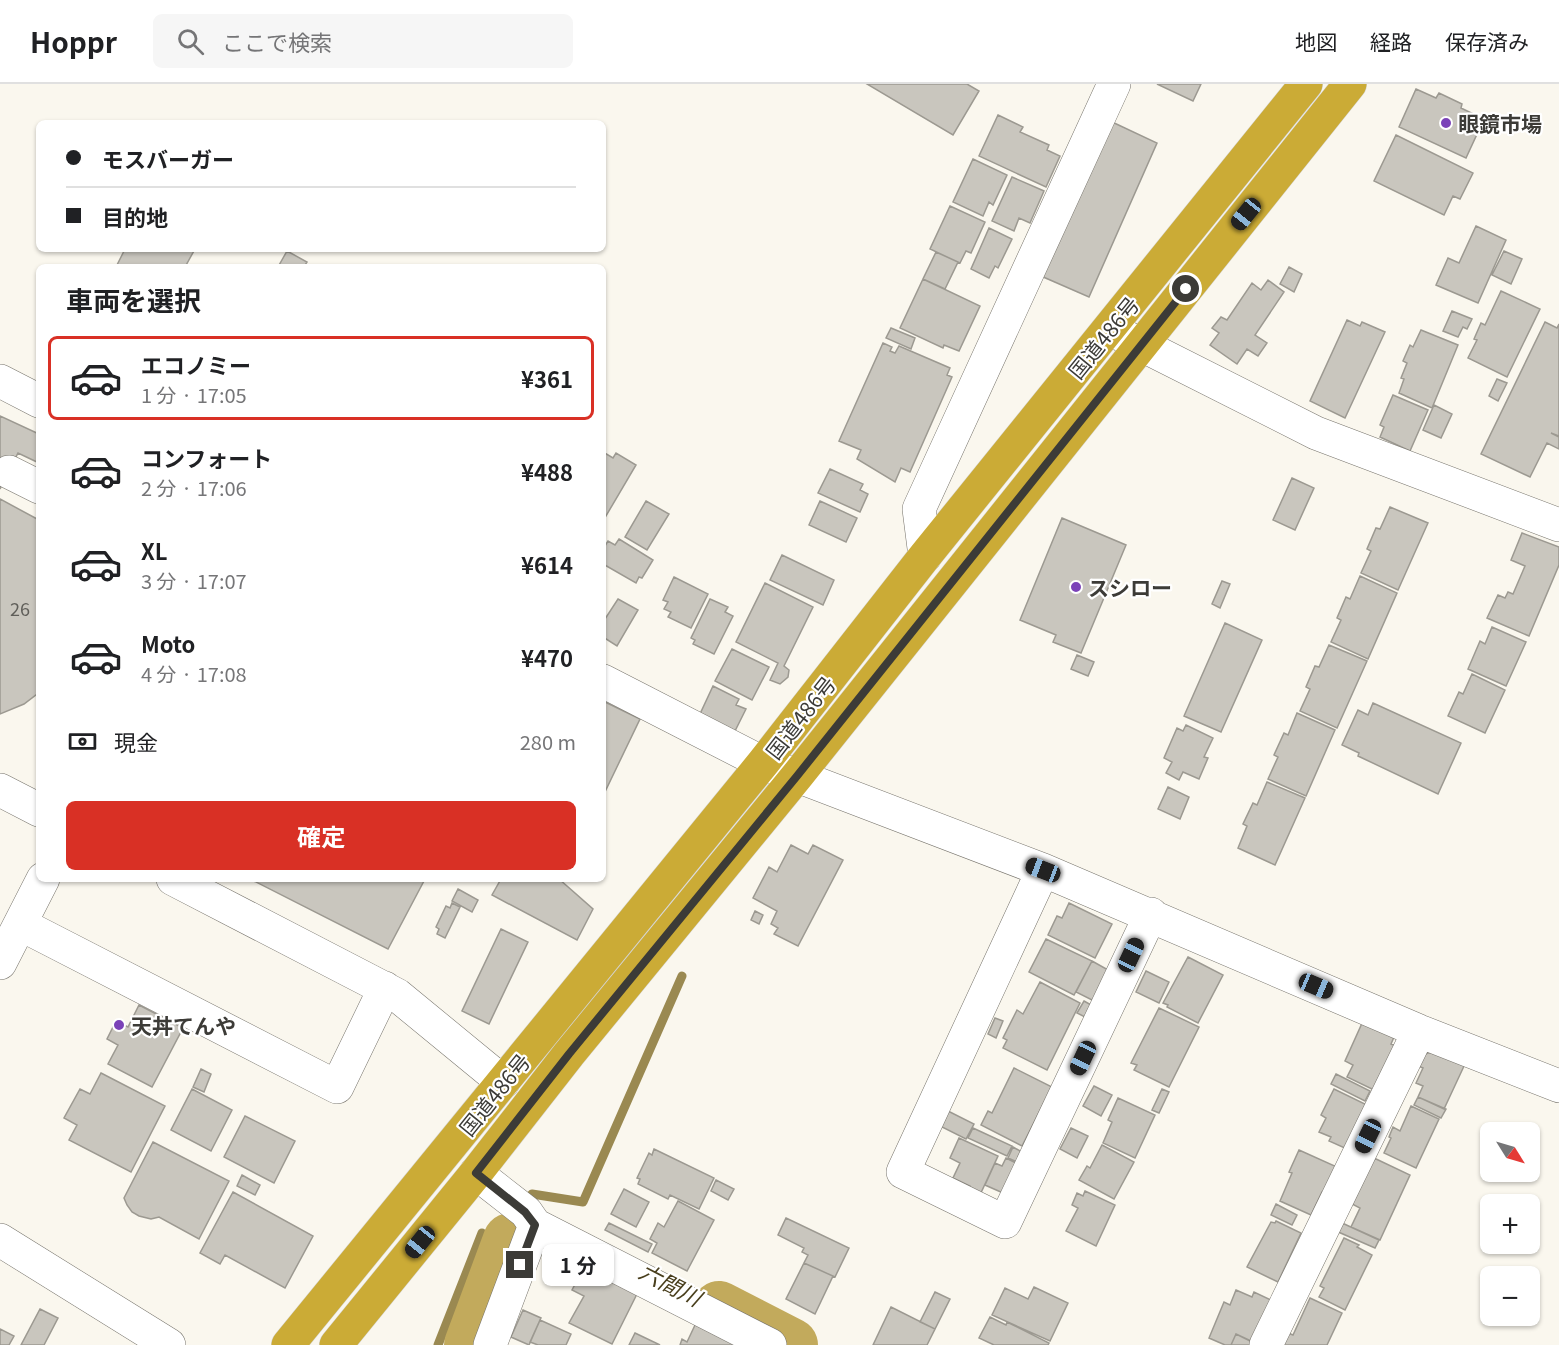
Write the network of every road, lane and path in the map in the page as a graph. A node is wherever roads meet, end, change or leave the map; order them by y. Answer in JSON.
{"nodes":[{"id":1,"x":1114,"y":84,"type":"edge"},
{"id":2,"x":1306,"y":84,"type":"edge"},
{"id":3,"x":1350,"y":84,"type":"edge"},
{"id":4,"x":1110,"y":329,"type":"junction"},
{"id":5,"x":1142,"y":345,"type":"junction"},
{"id":6,"x":0,"y":381,"type":"edge"},
{"id":7,"x":36,"y":399,"type":"edge"},
{"id":8,"x":9,"y":472,"type":"dead end"},
{"id":9,"x":36,"y":486,"type":"edge"},
{"id":10,"x":1559,"y":525,"type":"edge"},
{"id":11,"x":925,"y":556,"type":"junction"},
{"id":12,"x":606,"y":683,"type":"edge"},
{"id":13,"x":764,"y":763,"type":"junction"},
{"id":14,"x":797,"y":776,"type":"junction"},
{"id":15,"x":0,"y":790,"type":"edge"},
{"id":16,"x":36,"y":808,"type":"edge"},
{"id":17,"x":1043,"y":870,"type":"junction"},
{"id":18,"x":41,"y":882,"type":"edge"},
{"id":19,"x":179,"y":882,"type":"edge"},
{"id":20,"x":1151,"y":914,"type":"junction"},
{"id":21,"x":20,"y":924,"type":"junction"},
{"id":22,"x":0,"y":963,"type":"edge"},
{"id":23,"x":385,"y":988,"type":"junction"},
{"id":24,"x":1419,"y":1031,"type":"junction"},
{"id":25,"x":503,"y":1082,"type":"junction"},
{"id":26,"x":1559,"y":1086,"type":"edge"},
{"id":27,"x":476,"y":1173,"type":"junction"},
{"id":28,"x":535,"y":1225,"type":"junction"},
{"id":29,"x":0,"y":1240,"type":"edge"},
{"id":30,"x":169,"y":1345,"type":"edge"},
{"id":31,"x":288,"y":1345,"type":"edge"},
{"id":32,"x":336,"y":1345,"type":"edge"},
{"id":33,"x":490,"y":1345,"type":"edge"},
{"id":34,"x":770,"y":1345,"type":"edge"},
{"id":35,"x":1266,"y":1345,"type":"edge"}],
"edges":[{"from":1,"to":11,"type":"street"},
{"from":2,"to":4,"type":"highway","name":"国道486号"},
{"from":3,"to":5,"type":"highway","name":"国道486号"},
{"from":4,"to":5,"type":"street"},
{"from":4,"to":11,"type":"highway","name":"国道486号"},
{"from":5,"to":10,"type":"street"},
{"from":5,"to":14,"type":"highway","name":"国道486号"},
{"from":6,"to":7,"type":"street"},
{"from":8,"to":9,"type":"street"},
{"from":11,"to":13,"type":"highway","name":"国道486号"},
{"from":12,"to":13,"type":"street"},
{"from":13,"to":14,"type":"street"},
{"from":13,"to":25,"type":"highway","name":"国道486号"},
{"from":14,"to":17,"type":"street"},
{"from":14,"to":27,"type":"highway","name":"国道486号"},
{"from":15,"to":16,"type":"street"},
{"from":17,"to":20,"type":"street"},
{"from":17,"to":20,"type":"street"},
{"from":18,"to":21,"type":"street"},
{"from":19,"to":23,"type":"street"},
{"from":20,"to":24,"type":"street"},
{"from":21,"to":22,"type":"street"},
{"from":21,"to":23,"type":"street"},
{"from":23,"to":25,"type":"street"},
{"from":24,"to":26,"type":"street"},
{"from":24,"to":35,"type":"street"},
{"from":25,"to":31,"type":"highway","name":"国道486号"},
{"from":27,"to":28,"type":"street"},
{"from":27,"to":32,"type":"highway","name":"国道486号"},
{"from":28,"to":33,"type":"street"},
{"from":28,"to":34,"type":"street"},
{"from":29,"to":30,"type":"street"}]}
